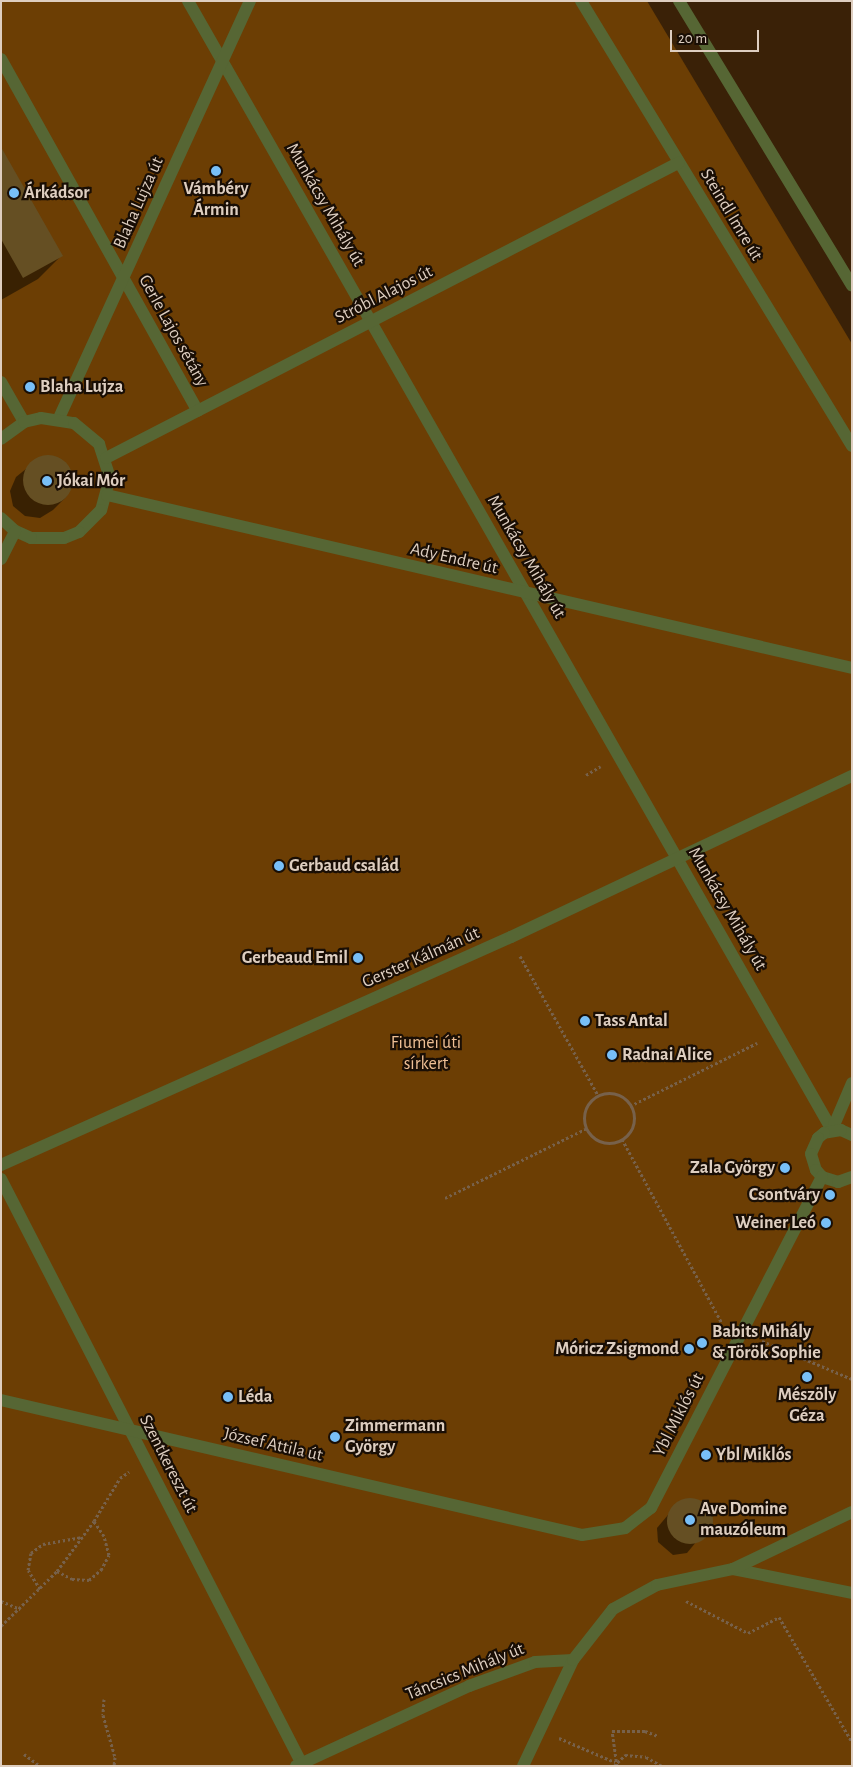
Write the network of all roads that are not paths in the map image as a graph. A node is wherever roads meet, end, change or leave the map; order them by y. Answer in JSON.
{"nodes":[{"id":1,"x":188,"y":1,"type":"edge"},
{"id":2,"x":250,"y":1,"type":"edge"},
{"id":3,"x":581,"y":1,"type":"edge"},
{"id":4,"x":679,"y":1,"type":"edge"},
{"id":5,"x":1,"y":59,"type":"edge"},
{"id":6,"x":221,"y":60,"type":"junction"},
{"id":7,"x":678,"y":163,"type":"junction"},
{"id":8,"x":125,"y":280,"type":"junction"},
{"id":9,"x":852,"y":286,"type":"edge"},
{"id":10,"x":371,"y":321,"type":"junction"},
{"id":11,"x":1,"y":382,"type":"edge"},
{"id":12,"x":198,"y":411,"type":"junction"},
{"id":13,"x":59,"y":418,"type":"junction"},
{"id":14,"x":24,"y":422,"type":"junction"},
{"id":15,"x":1,"y":439,"type":"edge"},
{"id":16,"x":852,"y":446,"type":"edge"},
{"id":17,"x":106,"y":458,"type":"junction"},
{"id":18,"x":107,"y":495,"type":"junction"},
{"id":19,"x":1,"y":518,"type":"edge"},
{"id":20,"x":15,"y":531,"type":"junction"},
{"id":21,"x":1,"y":559,"type":"edge"},
{"id":22,"x":527,"y":595,"type":"junction"},
{"id":23,"x":852,"y":668,"type":"edge"},
{"id":24,"x":852,"y":776,"type":"edge"},
{"id":25,"x":677,"y":856,"type":"junction"},
{"id":26,"x":852,"y":1083,"type":"edge"},
{"id":27,"x":832,"y":1130,"type":"junction"},
{"id":28,"x":852,"y":1135,"type":"edge"},
{"id":29,"x":1,"y":1165,"type":"edge"},
{"id":30,"x":822,"y":1176,"type":"junction"},
{"id":31,"x":852,"y":1176,"type":"edge"},
{"id":32,"x":1,"y":1179,"type":"edge"},
{"id":33,"x":1,"y":1400,"type":"edge"},
{"id":34,"x":130,"y":1430,"type":"junction"},
{"id":35,"x":852,"y":1512,"type":"edge"},
{"id":36,"x":625,"y":1528,"type":"joint"},
{"id":37,"x":733,"y":1569,"type":"junction"},
{"id":38,"x":852,"y":1593,"type":"edge"},
{"id":39,"x":573,"y":1660,"type":"junction"},
{"id":40,"x":300,"y":1765,"type":"edge"},
{"id":41,"x":524,"y":1766,"type":"edge"}],
"edges":[{"from":1,"to":6,"type":"lane","name":"Munkácsy Mihály út"},
{"from":2,"to":6,"type":"lane","name":"Blaha Lujza út"},
{"from":3,"to":7,"type":"lane","name":"Steindl Imre út"},
{"from":4,"to":9,"type":"lane"},
{"from":5,"to":8,"type":"lane","name":"Gerle Lajos sétány"},
{"from":6,"to":8,"type":"lane","name":"Blaha Lujza út"},
{"from":6,"to":10,"type":"lane","name":"Munkácsy Mihály út"},
{"from":7,"to":10,"type":"lane","name":"Stróbl Alajos út"},
{"from":7,"to":16,"type":"lane","name":"Steindl Imre út"},
{"from":8,"to":12,"type":"lane","name":"Gerle Lajos sétány"},
{"from":8,"to":13,"type":"lane","name":"Blaha Lujza út"},
{"from":10,"to":12,"type":"lane","name":"Stróbl Alajos út"},
{"from":10,"to":22,"type":"lane","name":"Munkácsy Mihály út"},
{"from":11,"to":14,"type":"lane"},
{"from":12,"to":17,"type":"lane","name":"Stróbl Alajos út"},
{"from":13,"to":14,"type":"lane"},
{"from":13,"to":17,"type":"lane"},
{"from":14,"to":15,"type":"lane"},
{"from":17,"to":18,"type":"lane"},
{"from":18,"to":20,"type":"lane"},
{"from":18,"to":22,"type":"lane","name":"Ady Endre út"},
{"from":19,"to":20,"type":"lane"},
{"from":20,"to":21,"type":"lane"},
{"from":22,"to":23,"type":"lane","name":"Ady Endre út"},
{"from":22,"to":25,"type":"lane","name":"Munkácsy Mihály út"},
{"from":24,"to":25,"type":"lane","name":"Gerster Kálmán út"},
{"from":25,"to":27,"type":"lane","name":"Munkácsy Mihály út"},
{"from":25,"to":29,"type":"lane","name":"Gerster Kálmán út"},
{"from":26,"to":27,"type":"lane"},
{"from":27,"to":28,"type":"lane"},
{"from":27,"to":30,"type":"lane"},
{"from":30,"to":31,"type":"lane"},
{"from":30,"to":36,"type":"lane","name":"Ybl Miklós út"},
{"from":32,"to":34,"type":"lane","name":"Szentkereszt út"},
{"from":33,"to":34,"type":"lane","name":"József Attila út"},
{"from":34,"to":36,"type":"lane","name":"József Attila út"},
{"from":34,"to":40,"type":"lane","name":"Szentkereszt út"},
{"from":35,"to":37,"type":"lane"},
{"from":37,"to":38,"type":"lane"},
{"from":37,"to":39,"type":"lane"},
{"from":39,"to":40,"type":"lane","name":"Táncsics Mihály út"},
{"from":39,"to":41,"type":"lane"}]}
